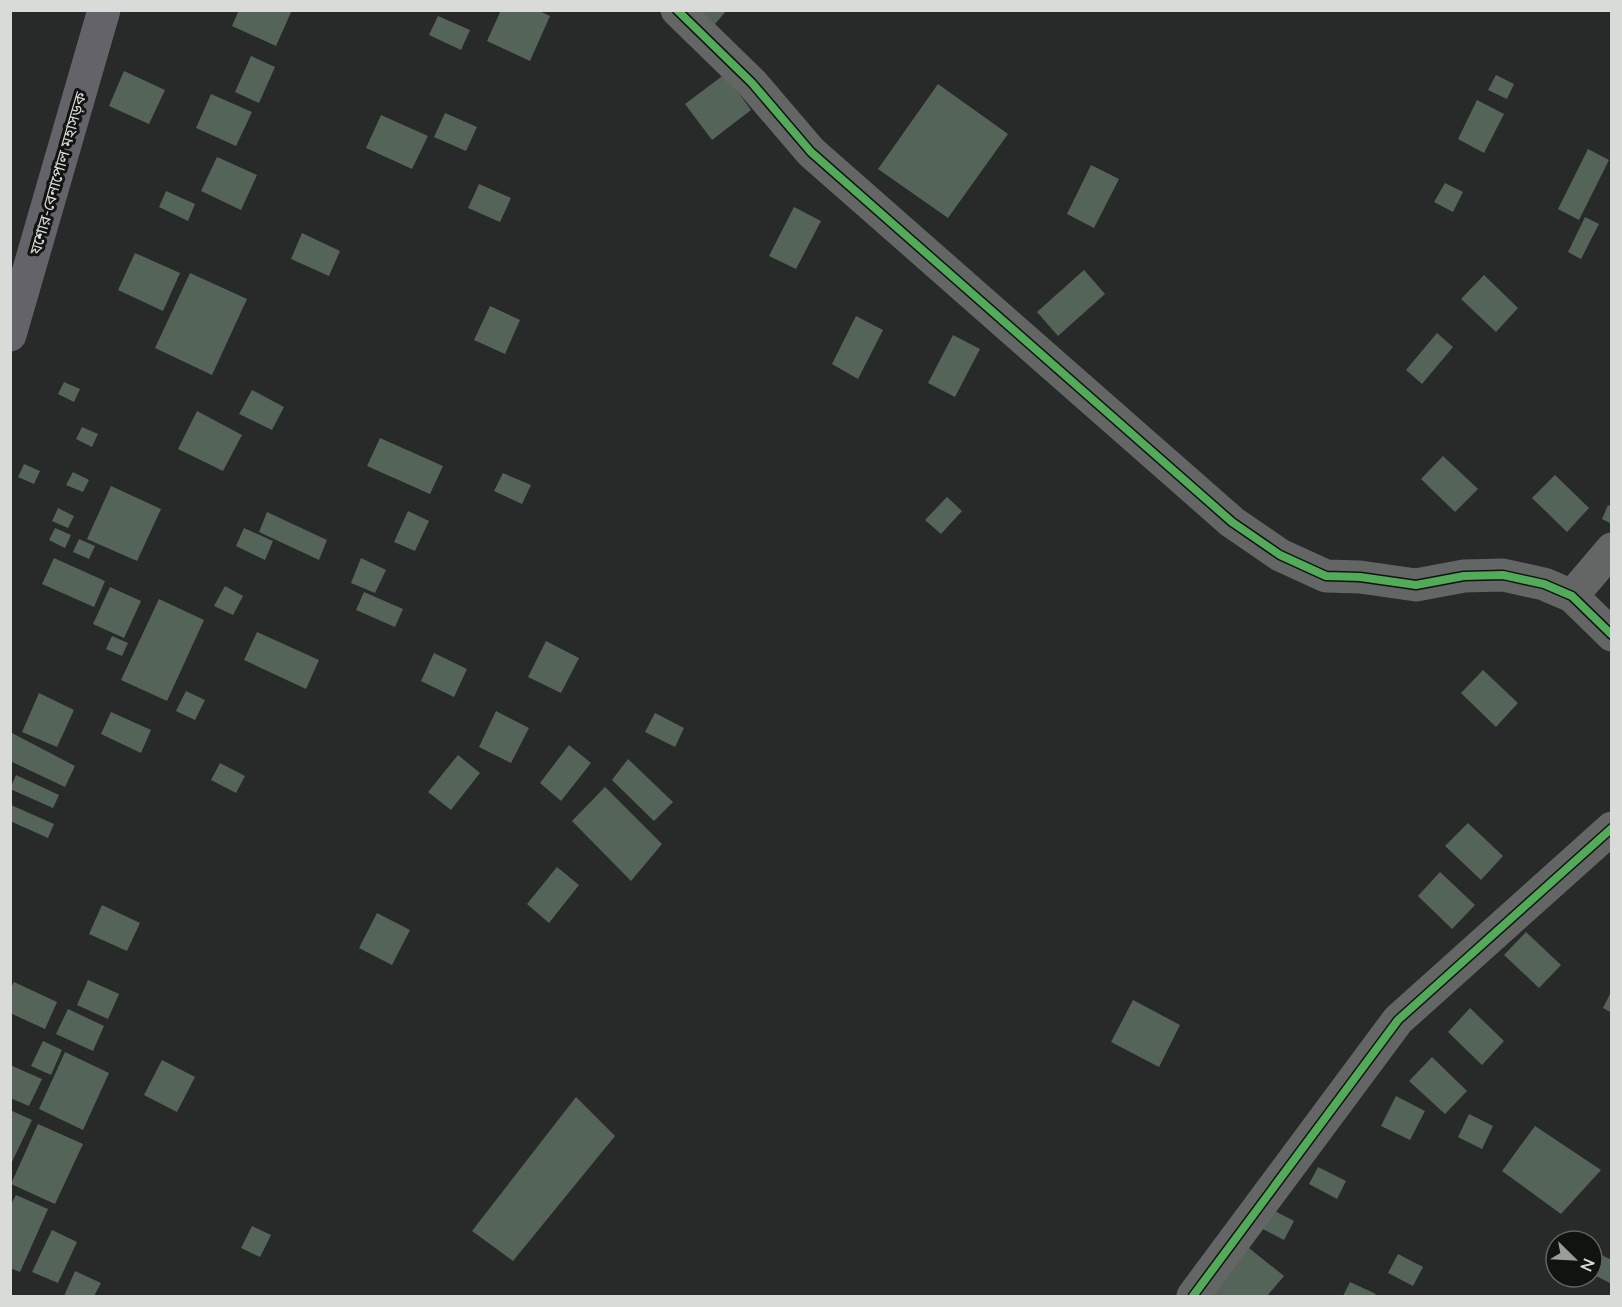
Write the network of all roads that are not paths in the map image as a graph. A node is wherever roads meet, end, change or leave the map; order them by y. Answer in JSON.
{"nodes":[{"id":1,"x":104,"y":10,"type":"edge"},
{"id":2,"x":677,"y":10,"type":"edge"},
{"id":3,"x":10,"y":335,"type":"edge"},
{"id":4,"x":1611,"y":549,"type":"edge"},
{"id":5,"x":1572,"y":596,"type":"junction"},
{"id":6,"x":1611,"y":635,"type":"edge"},
{"id":7,"x":1611,"y":828,"type":"edge"},
{"id":8,"x":1193,"y":1296,"type":"edge"}],
"edges":[{"from":1,"to":3,"type":"highway","name":"যশোর-বেনাপোল মহাসড়ক"},
{"from":2,"to":5,"type":"street"},
{"from":4,"to":5,"type":"street"},
{"from":5,"to":6,"type":"street"},
{"from":7,"to":8,"type":"street"}]}
